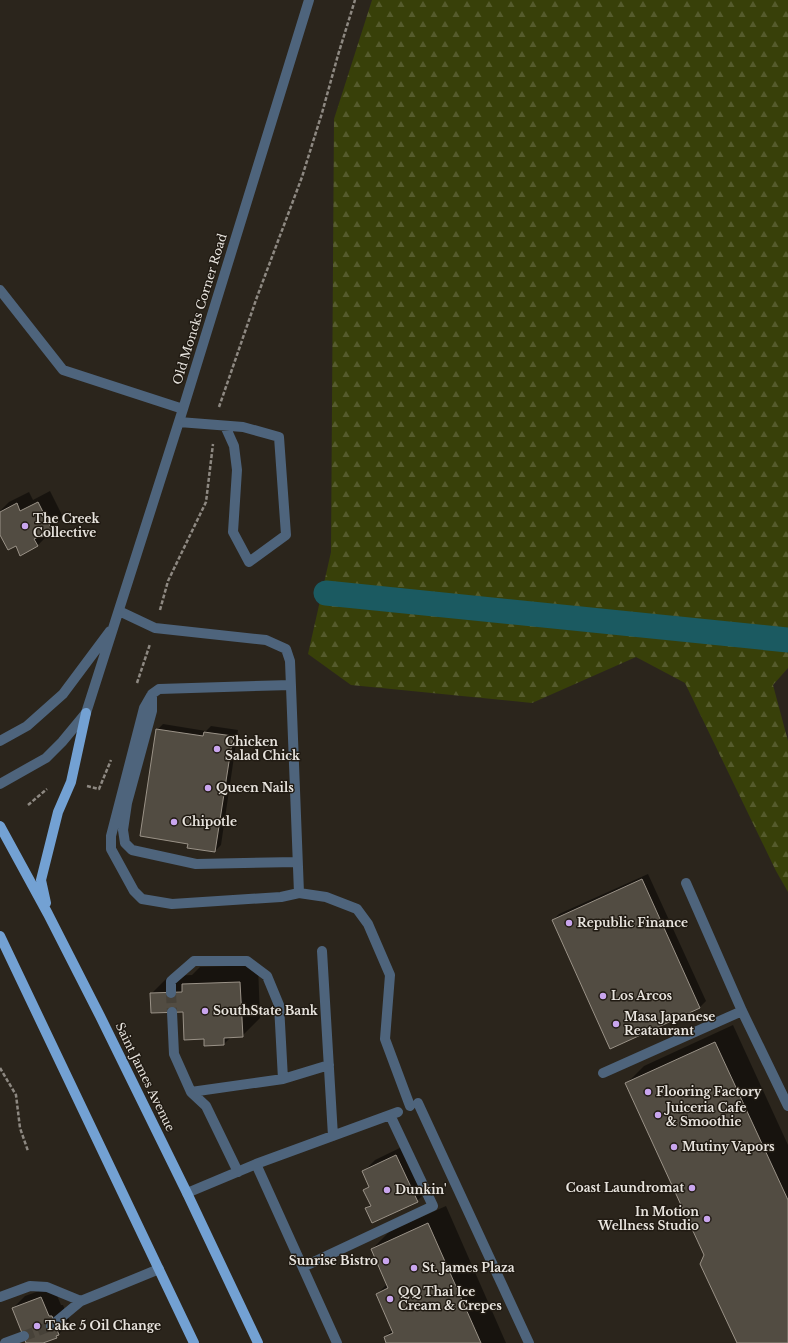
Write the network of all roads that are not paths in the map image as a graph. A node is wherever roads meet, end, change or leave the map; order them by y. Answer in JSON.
{"nodes":[{"id":1,"x":309,"y":0,"type":"edge"},
{"id":2,"x":0,"y":290,"type":"edge"},
{"id":3,"x":183,"y":409,"type":"junction"},
{"id":4,"x":178,"y":422,"type":"junction"},
{"id":5,"x":225,"y":426,"type":"junction"},
{"id":6,"x":119,"y":611,"type":"junction"},
{"id":7,"x":115,"y":625,"type":"junction"},
{"id":8,"x":291,"y":685,"type":"junction"},
{"id":9,"x":155,"y":692,"type":"junction"},
{"id":10,"x":86,"y":714,"type":"junction"},
{"id":11,"x":0,"y":741,"type":"edge"},
{"id":12,"x":0,"y":784,"type":"edge"},
{"id":13,"x":0,"y":826,"type":"edge"},
{"id":14,"x":297,"y":862,"type":"junction"},
{"id":15,"x":686,"y":883,"type":"dead end"},
{"id":16,"x":299,"y":893,"type":"junction"},
{"id":17,"x":48,"y":914,"type":"junction"},
{"id":18,"x":0,"y":936,"type":"edge"},
{"id":19,"x":322,"y":950,"type":"dead end"},
{"id":20,"x":171,"y":993,"type":"tunnel mouth"},
{"id":21,"x":742,"y":1011,"type":"junction"},
{"id":22,"x":172,"y":1012,"type":"tunnel mouth"},
{"id":23,"x":329,"y":1065,"type":"junction"},
{"id":24,"x":603,"y":1073,"type":"dead end"},
{"id":25,"x":284,"y":1080,"type":"junction"},
{"id":26,"x":191,"y":1092,"type":"junction"},
{"id":27,"x":788,"y":1106,"type":"edge"},
{"id":28,"x":332,"y":1136,"type":"junction"},
{"id":29,"x":256,"y":1164,"type":"junction"},
{"id":30,"x":238,"y":1172,"type":"junction"},
{"id":31,"x":187,"y":1193,"type":"junction"},
{"id":32,"x":303,"y":1267,"type":"junction"},
{"id":33,"x":159,"y":1269,"type":"junction"},
{"id":34,"x":0,"y":1297,"type":"edge"},
{"id":35,"x":81,"y":1301,"type":"junction"},
{"id":36,"x":51,"y":1326,"type":"tunnel mouth"},
{"id":37,"x":24,"y":1336,"type":"tunnel mouth"},
{"id":38,"x":5,"y":1343,"type":"edge"},
{"id":39,"x":194,"y":1343,"type":"edge"},
{"id":40,"x":258,"y":1343,"type":"edge"},
{"id":41,"x":337,"y":1343,"type":"edge"},
{"id":42,"x":529,"y":1343,"type":"edge"}],
"edges":[{"from":1,"to":3,"type":"street","name":"Old Moncks Corner Road"},
{"from":2,"to":3,"type":"street"},
{"from":3,"to":4,"type":"street","name":"Old Moncks Corner Road"},
{"from":4,"to":5,"type":"street"},
{"from":4,"to":6,"type":"street","name":"Old Moncks Corner Road"},
{"from":5,"to":5,"type":"street"},
{"from":6,"to":7,"type":"street","name":"Old Moncks Corner Road"},
{"from":6,"to":8,"type":"street"},
{"from":7,"to":10,"type":"street","name":"Old Moncks Corner Road"},
{"from":7,"to":11,"type":"street"},
{"from":8,"to":9,"type":"street"},
{"from":8,"to":14,"type":"street"},
{"from":9,"to":14,"type":"street"},
{"from":9,"to":16,"type":"street"},
{"from":10,"to":12,"type":"street"},
{"from":10,"to":17,"type":"main road"},
{"from":13,"to":17,"type":"main road","name":"Saint James Avenue"},
{"from":14,"to":16,"type":"street"},
{"from":15,"to":21,"type":"street"},
{"from":16,"to":42,"type":"street"},
{"from":17,"to":31,"type":"main road","name":"Saint James Avenue"},
{"from":18,"to":33,"type":"main road"},
{"from":19,"to":23,"type":"street"},
{"from":20,"to":25,"type":"street"},
{"from":21,"to":24,"type":"street"},
{"from":21,"to":27,"type":"street"},
{"from":22,"to":26,"type":"street"},
{"from":23,"to":25,"type":"street"},
{"from":23,"to":28,"type":"street"},
{"from":25,"to":26,"type":"street"},
{"from":26,"to":30,"type":"street"},
{"from":28,"to":29,"type":"street"},
{"from":28,"to":32,"type":"street"},
{"from":29,"to":30,"type":"street"},
{"from":29,"to":32,"type":"street"},
{"from":30,"to":31,"type":"street"},
{"from":31,"to":40,"type":"main road","name":"Saint James Avenue"},
{"from":32,"to":41,"type":"street"},
{"from":33,"to":35,"type":"street"},
{"from":33,"to":39,"type":"main road"},
{"from":34,"to":35,"type":"street"},
{"from":35,"to":36,"type":"street"},
{"from":37,"to":38,"type":"street"}]}
